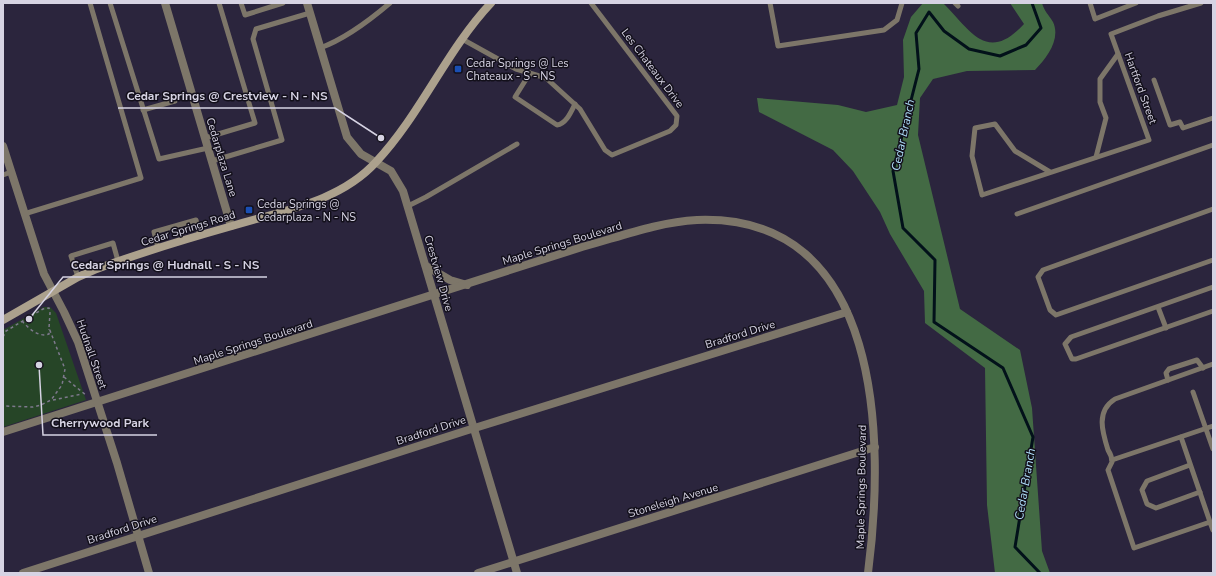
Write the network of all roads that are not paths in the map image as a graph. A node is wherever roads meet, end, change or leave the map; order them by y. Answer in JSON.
{"nodes":[{"id":1,"x":90,"y":3,"type":"edge"},
{"id":2,"x":110,"y":3,"type":"edge"},
{"id":3,"x":164,"y":3,"type":"edge"},
{"id":4,"x":219,"y":3,"type":"edge"},
{"id":5,"x":241,"y":3,"type":"edge"},
{"id":6,"x":283,"y":3,"type":"edge"},
{"id":7,"x":307,"y":3,"type":"edge"},
{"id":8,"x":390,"y":3,"type":"edge"},
{"id":9,"x":491,"y":3,"type":"edge"},
{"id":10,"x":591,"y":3,"type":"edge"},
{"id":11,"x":770,"y":3,"type":"edge"},
{"id":12,"x":902,"y":3,"type":"edge"},
{"id":13,"x":1090,"y":3,"type":"edge"},
{"id":14,"x":1136,"y":3,"type":"edge"},
{"id":15,"x":1201,"y":3,"type":"edge"},
{"id":16,"x":310,"y":13,"type":"junction"},
{"id":17,"x":462,"y":39,"type":"junction"},
{"id":18,"x":320,"y":48,"type":"junction"},
{"id":19,"x":1118,"y":54,"type":"junction"},
{"id":20,"x":530,"y":73,"type":"junction"},
{"id":21,"x":1154,"y":80,"type":"dead end"},
{"id":22,"x":175,"y":101,"type":"dead end"},
{"id":23,"x":575,"y":104,"type":"junction"},
{"id":24,"x":143,"y":110,"type":"junction"},
{"id":25,"x":1213,"y":118,"type":"edge"},
{"id":26,"x":205,"y":138,"type":"junction"},
{"id":27,"x":517,"y":144,"type":"dead end"},
{"id":28,"x":1213,"y":145,"type":"edge"},
{"id":29,"x":3,"y":146,"type":"edge"},
{"id":30,"x":208,"y":148,"type":"junction"},
{"id":31,"x":1096,"y":157,"type":"junction"},
{"id":32,"x":212,"y":161,"type":"junction"},
{"id":33,"x":376,"y":162,"type":"junction"},
{"id":34,"x":1050,"y":172,"type":"junction"},
{"id":35,"x":7,"y":173,"type":"edge"},
{"id":36,"x":408,"y":206,"type":"junction"},
{"id":37,"x":1213,"y":209,"type":"edge"},
{"id":38,"x":24,"y":214,"type":"junction"},
{"id":39,"x":1017,"y":214,"type":"dead end"},
{"id":40,"x":231,"y":226,"type":"junction"},
{"id":41,"x":200,"y":235,"type":"junction"},
{"id":42,"x":158,"y":248,"type":"junction"},
{"id":43,"x":1213,"y":260,"type":"edge"},
{"id":44,"x":118,"y":261,"type":"junction"},
{"id":45,"x":426,"y":266,"type":"junction"},
{"id":46,"x":78,"y":277,"type":"junction"},
{"id":47,"x":468,"y":285,"type":"junction"},
{"id":48,"x":1213,"y":287,"type":"edge"},
{"id":49,"x":53,"y":291,"type":"junction"},
{"id":50,"x":435,"y":296,"type":"junction"},
{"id":51,"x":1158,"y":307,"type":"junction"},
{"id":52,"x":1213,"y":311,"type":"edge"},
{"id":53,"x":847,"y":312,"type":"junction"},
{"id":54,"x":3,"y":320,"type":"edge"},
{"id":55,"x":1166,"y":328,"type":"junction"},
{"id":56,"x":1213,"y":364,"type":"edge"},
{"id":57,"x":1202,"y":368,"type":"junction"},
{"id":58,"x":1168,"y":380,"type":"junction"},
{"id":59,"x":1193,"y":392,"type":"dead end"},
{"id":60,"x":97,"y":403,"type":"junction"},
{"id":61,"x":1213,"y":426,"type":"edge"},
{"id":62,"x":472,"y":428,"type":"junction"},
{"id":63,"x":1206,"y":429,"type":"junction"},
{"id":64,"x":3,"y":432,"type":"edge"},
{"id":65,"x":1181,"y":437,"type":"junction"},
{"id":66,"x":875,"y":447,"type":"junction"},
{"id":67,"x":1213,"y":449,"type":"edge"},
{"id":68,"x":1112,"y":460,"type":"junction"},
{"id":69,"x":1190,"y":465,"type":"junction"},
{"id":70,"x":1200,"y":492,"type":"junction"},
{"id":71,"x":1210,"y":522,"type":"junction"},
{"id":72,"x":1213,"y":530,"type":"edge"},
{"id":73,"x":138,"y":536,"type":"junction"},
{"id":74,"x":513,"y":561,"type":"junction"},
{"id":75,"x":23,"y":573,"type":"edge"},
{"id":76,"x":149,"y":573,"type":"edge"},
{"id":77,"x":478,"y":573,"type":"edge"},
{"id":78,"x":517,"y":573,"type":"edge"},
{"id":79,"x":868,"y":573,"type":"edge"}],
"edges":[{"from":1,"to":38,"type":"lane"},
{"from":2,"to":24,"type":"lane"},
{"from":3,"to":26,"type":"street","name":"Cedarplaza Lane"},
{"from":4,"to":26,"type":"lane"},
{"from":5,"to":6,"type":"lane"},
{"from":7,"to":16,"type":"street","name":"Crestview Drive"},
{"from":8,"to":18,"type":"lane"},
{"from":9,"to":17,"type":"main road","name":"Cedar Springs Road"},
{"from":10,"to":23,"type":"lane","name":"Les Chateaux Drive"},
{"from":11,"to":12,"type":"lane"},
{"from":13,"to":14,"type":"lane"},
{"from":15,"to":19,"type":"lane","name":"Hartford Street"},
{"from":16,"to":18,"type":"street","name":"Crestview Drive"},
{"from":16,"to":32,"type":"lane"},
{"from":17,"to":20,"type":"lane","name":"Les Chateaux Drive"},
{"from":17,"to":33,"type":"main road","name":"Cedar Springs Road"},
{"from":18,"to":33,"type":"street","name":"Crestview Drive"},
{"from":19,"to":31,"type":"lane"},
{"from":19,"to":31,"type":"lane","name":"Hartford Street"},
{"from":20,"to":23,"type":"lane","name":"Les Chateaux Drive"},
{"from":20,"to":23,"type":"lane"},
{"from":21,"to":25,"type":"lane"},
{"from":22,"to":24,"type":"lane"},
{"from":24,"to":30,"type":"lane"},
{"from":26,"to":30,"type":"street","name":"Cedarplaza Lane"},
{"from":27,"to":36,"type":"lane"},
{"from":28,"to":39,"type":"lane"},
{"from":29,"to":35,"type":"street","name":"Hudnall Street"},
{"from":30,"to":32,"type":"street","name":"Cedarplaza Lane"},
{"from":31,"to":34,"type":"lane","name":"Hartford Street"},
{"from":32,"to":40,"type":"street","name":"Cedarplaza Lane"},
{"from":33,"to":36,"type":"street","name":"Crestview Drive"},
{"from":33,"to":40,"type":"main road","name":"Cedar Springs Road"},
{"from":34,"to":34,"type":"lane","name":"Hartford Street"},
{"from":35,"to":38,"type":"street","name":"Hudnall Street"},
{"from":36,"to":45,"type":"street","name":"Crestview Drive"},
{"from":37,"to":43,"type":"lane"},
{"from":38,"to":49,"type":"street","name":"Hudnall Street"},
{"from":40,"to":41,"type":"main road","name":"Cedar Springs Road"},
{"from":41,"to":42,"type":"main road","name":"Cedar Springs Road"},
{"from":41,"to":42,"type":"lane"},
{"from":42,"to":44,"type":"main road","name":"Cedar Springs Road"},
{"from":44,"to":46,"type":"main road","name":"Cedar Springs Road"},
{"from":44,"to":46,"type":"lane"},
{"from":45,"to":47,"type":"street"},
{"from":45,"to":50,"type":"street","name":"Crestview Drive"},
{"from":46,"to":49,"type":"main road","name":"Cedar Springs Road"},
{"from":47,"to":50,"type":"street","name":"Maple Springs Boulevard"},
{"from":47,"to":53,"type":"street","name":"Maple Springs Boulevard"},
{"from":48,"to":51,"type":"lane"},
{"from":49,"to":54,"type":"main road","name":"Cedar Springs Road"},
{"from":49,"to":60,"type":"street","name":"Hudnall Street"},
{"from":50,"to":60,"type":"street","name":"Maple Springs Boulevard"},
{"from":50,"to":62,"type":"street","name":"Crestview Drive"},
{"from":51,"to":55,"type":"lane"},
{"from":51,"to":55,"type":"lane"},
{"from":52,"to":55,"type":"lane"},
{"from":53,"to":62,"type":"street","name":"Bradford Drive"},
{"from":53,"to":66,"type":"street","name":"Maple Springs Boulevard"},
{"from":56,"to":57,"type":"lane"},
{"from":57,"to":58,"type":"lane"},
{"from":57,"to":58,"type":"lane"},
{"from":58,"to":68,"type":"lane"},
{"from":59,"to":63,"type":"lane"},
{"from":60,"to":64,"type":"street","name":"Maple Springs Boulevard"},
{"from":60,"to":73,"type":"street","name":"Hudnall Street"},
{"from":61,"to":63,"type":"lane"},
{"from":62,"to":73,"type":"street","name":"Bradford Drive"},
{"from":62,"to":74,"type":"street","name":"Crestview Drive"},
{"from":63,"to":65,"type":"lane"},
{"from":63,"to":67,"type":"lane"},
{"from":65,"to":68,"type":"lane"},
{"from":65,"to":69,"type":"lane"},
{"from":66,"to":74,"type":"street","name":"Stoneleigh Avenue"},
{"from":66,"to":79,"type":"street","name":"Maple Springs Boulevard"},
{"from":68,"to":71,"type":"lane"},
{"from":69,"to":70,"type":"lane"},
{"from":69,"to":70,"type":"lane"},
{"from":70,"to":71,"type":"lane"},
{"from":71,"to":72,"type":"lane"},
{"from":73,"to":75,"type":"street","name":"Bradford Drive"},
{"from":73,"to":76,"type":"street","name":"Hudnall Street"},
{"from":74,"to":77,"type":"street","name":"Stoneleigh Avenue"},
{"from":74,"to":78,"type":"street","name":"Crestview Drive"}]}
